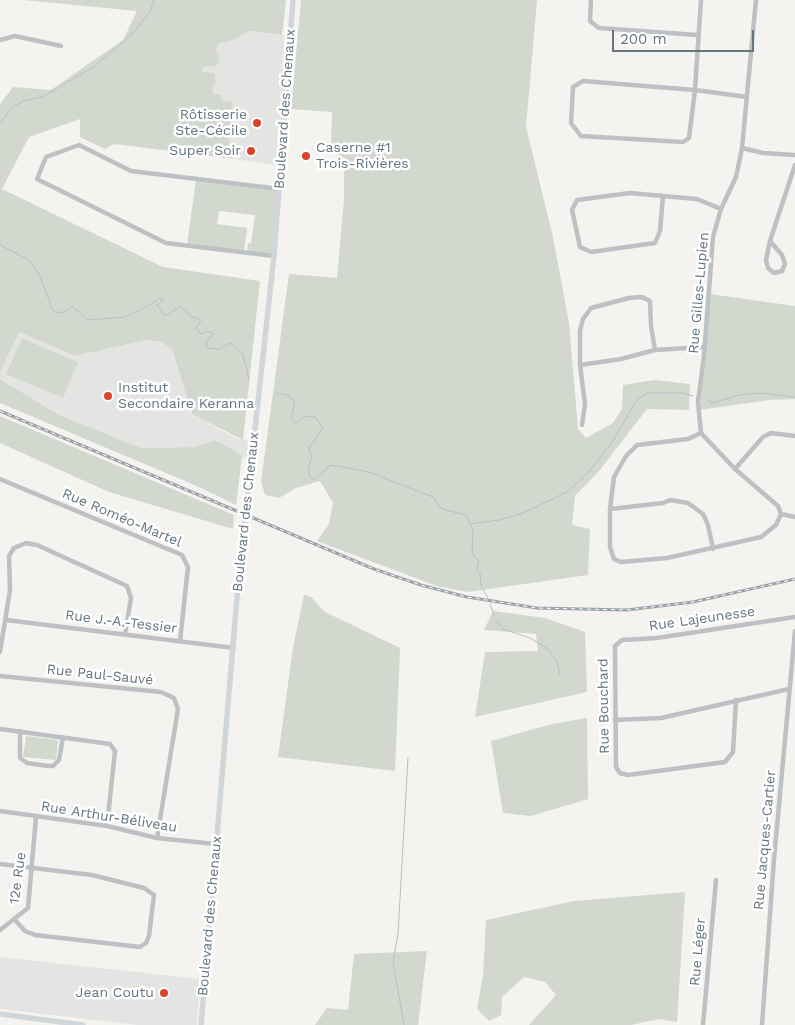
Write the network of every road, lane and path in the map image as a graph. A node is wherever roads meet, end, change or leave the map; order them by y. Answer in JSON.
{"nodes":[{"id":1,"x":293,"y":0,"type":"edge"},
{"id":2,"x":591,"y":0,"type":"edge"},
{"id":3,"x":701,"y":0,"type":"edge"},
{"id":4,"x":756,"y":0,"type":"edge"},
{"id":5,"x":697,"y":35,"type":"junction"},
{"id":6,"x":0,"y":40,"type":"edge"},
{"id":7,"x":61,"y":46,"type":"dead end"},
{"id":8,"x":695,"y":90,"type":"junction"},
{"id":9,"x":747,"y":97,"type":"junction"},
{"id":10,"x":742,"y":148,"type":"junction"},
{"id":11,"x":795,"y":155,"type":"edge"},
{"id":12,"x":795,"y":165,"type":"edge"},
{"id":13,"x":280,"y":189,"type":"junction"},
{"id":14,"x":663,"y":196,"type":"junction"},
{"id":15,"x":721,"y":209,"type":"junction"},
{"id":16,"x":770,"y":242,"type":"junction"},
{"id":17,"x":274,"y":256,"type":"junction"},
{"id":18,"x":705,"y":347,"type":"junction"},
{"id":19,"x":655,"y":350,"type":"junction"},
{"id":20,"x":580,"y":365,"type":"junction"},
{"id":21,"x":582,"y":425,"type":"dead end"},
{"id":22,"x":701,"y":433,"type":"junction"},
{"id":23,"x":795,"y":436,"type":"edge"},
{"id":24,"x":735,"y":469,"type":"junction"},
{"id":25,"x":0,"y":479,"type":"edge"},
{"id":26,"x":610,"y":509,"type":"junction"},
{"id":27,"x":781,"y":514,"type":"junction"},
{"id":28,"x":795,"y":517,"type":"edge"},
{"id":29,"x":713,"y":549,"type":"junction"},
{"id":30,"x":795,"y":617,"type":"edge"},
{"id":31,"x":6,"y":620,"type":"junction"},
{"id":32,"x":795,"y":631,"type":"edge"},
{"id":33,"x":125,"y":634,"type":"junction"},
{"id":34,"x":180,"y":641,"type":"junction"},
{"id":35,"x":615,"y":646,"type":"joint"},
{"id":36,"x":234,"y":648,"type":"junction"},
{"id":37,"x":0,"y":652,"type":"edge"},
{"id":38,"x":0,"y":676,"type":"edge"},
{"id":39,"x":789,"y":689,"type":"junction"},
{"id":40,"x":736,"y":700,"type":"junction"},
{"id":41,"x":615,"y":720,"type":"junction"},
{"id":42,"x":0,"y":729,"type":"edge"},
{"id":43,"x":20,"y":731,"type":"junction"},
{"id":44,"x":63,"y":737,"type":"junction"},
{"id":45,"x":0,"y":811,"type":"edge"},
{"id":46,"x":36,"y":816,"type":"junction"},
{"id":47,"x":107,"y":826,"type":"junction"},
{"id":48,"x":157,"y":838,"type":"junction"},
{"id":49,"x":215,"y":844,"type":"junction"},
{"id":50,"x":0,"y":864,"type":"edge"},
{"id":51,"x":33,"y":868,"type":"junction"},
{"id":52,"x":716,"y":880,"type":"dead end"},
{"id":53,"x":15,"y":920,"type":"junction"},
{"id":54,"x":0,"y":930,"type":"edge"},
{"id":55,"x":0,"y":1014,"type":"edge"},
{"id":56,"x":64,"y":1024,"type":"edge"},
{"id":57,"x":83,"y":1025,"type":"edge"},
{"id":58,"x":201,"y":1025,"type":"edge"},
{"id":59,"x":703,"y":1025,"type":"edge"},
{"id":60,"x":762,"y":1025,"type":"edge"}],
"edges":[{"from":1,"to":13,"type":"main road","name":"Boulevard des Chenaux"},
{"from":2,"to":5,"type":"street"},
{"from":3,"to":5,"type":"street"},
{"from":4,"to":9,"type":"street","name":"Rue Gilles-Lupien"},
{"from":5,"to":8,"type":"street"},
{"from":6,"to":7,"type":"street"},
{"from":8,"to":8,"type":"street"},
{"from":8,"to":9,"type":"street"},
{"from":9,"to":10,"type":"street","name":"Rue Gilles-Lupien"},
{"from":10,"to":11,"type":"street"},
{"from":10,"to":15,"type":"street","name":"Rue Gilles-Lupien"},
{"from":12,"to":16,"type":"street"},
{"from":13,"to":17,"type":"main road","name":"Boulevard des Chenaux"},
{"from":13,"to":17,"type":"street"},
{"from":14,"to":14,"type":"street"},
{"from":14,"to":15,"type":"street"},
{"from":15,"to":18,"type":"street","name":"Rue Gilles-Lupien"},
{"from":16,"to":16,"type":"street"},
{"from":17,"to":36,"type":"main road","name":"Boulevard des Chenaux"},
{"from":18,"to":19,"type":"street"},
{"from":18,"to":22,"type":"street","name":"Rue Gilles-Lupien"},
{"from":19,"to":20,"type":"street"},
{"from":19,"to":20,"type":"street"},
{"from":20,"to":21,"type":"street"},
{"from":22,"to":24,"type":"street"},
{"from":22,"to":26,"type":"street"},
{"from":23,"to":24,"type":"street"},
{"from":24,"to":27,"type":"street"},
{"from":25,"to":34,"type":"street","name":"Rue Roméo-Martel"},
{"from":26,"to":29,"type":"street"},
{"from":26,"to":29,"type":"street"},
{"from":27,"to":28,"type":"street"},
{"from":27,"to":29,"type":"street"},
{"from":30,"to":35,"type":"street","name":"Rue Lajeunesse"},
{"from":31,"to":33,"type":"street","name":"Rue J.-A.-Tessier"},
{"from":31,"to":33,"type":"street"},
{"from":31,"to":37,"type":"street"},
{"from":32,"to":39,"type":"street","name":"Rue Jacques-Cartier"},
{"from":33,"to":34,"type":"street","name":"Rue J.-A.-Tessier"},
{"from":34,"to":36,"type":"street","name":"Rue J.-A.-Tessier"},
{"from":35,"to":41,"type":"street","name":"Rue Bouchard"},
{"from":36,"to":49,"type":"main road","name":"Boulevard des Chenaux"},
{"from":38,"to":48,"type":"street","name":"Rue Paul-Sauvé"},
{"from":39,"to":40,"type":"street"},
{"from":39,"to":60,"type":"street","name":"Rue Jacques-Cartier"},
{"from":40,"to":41,"type":"street"},
{"from":40,"to":41,"type":"street","name":"Rue Bouchard"},
{"from":42,"to":43,"type":"street"},
{"from":43,"to":44,"type":"street"},
{"from":43,"to":44,"type":"street"},
{"from":44,"to":47,"type":"street"},
{"from":45,"to":46,"type":"street","name":"Rue Arthur-Béliveau"},
{"from":46,"to":47,"type":"street","name":"Rue Arthur-Béliveau"},
{"from":46,"to":51,"type":"street","name":"12e Rue"},
{"from":47,"to":48,"type":"street","name":"Rue Arthur-Béliveau"},
{"from":48,"to":49,"type":"street","name":"Rue Arthur-Béliveau"},
{"from":49,"to":58,"type":"main road","name":"Boulevard des Chenaux"},
{"from":50,"to":51,"type":"street"},
{"from":51,"to":53,"type":"street","name":"12e Rue"},
{"from":51,"to":53,"type":"street"},
{"from":52,"to":59,"type":"street","name":"Rue Léger"},
{"from":53,"to":54,"type":"street","name":"12e Rue"},
{"from":55,"to":56,"type":"main road"},
{"from":56,"to":57,"type":"main road"}]}
